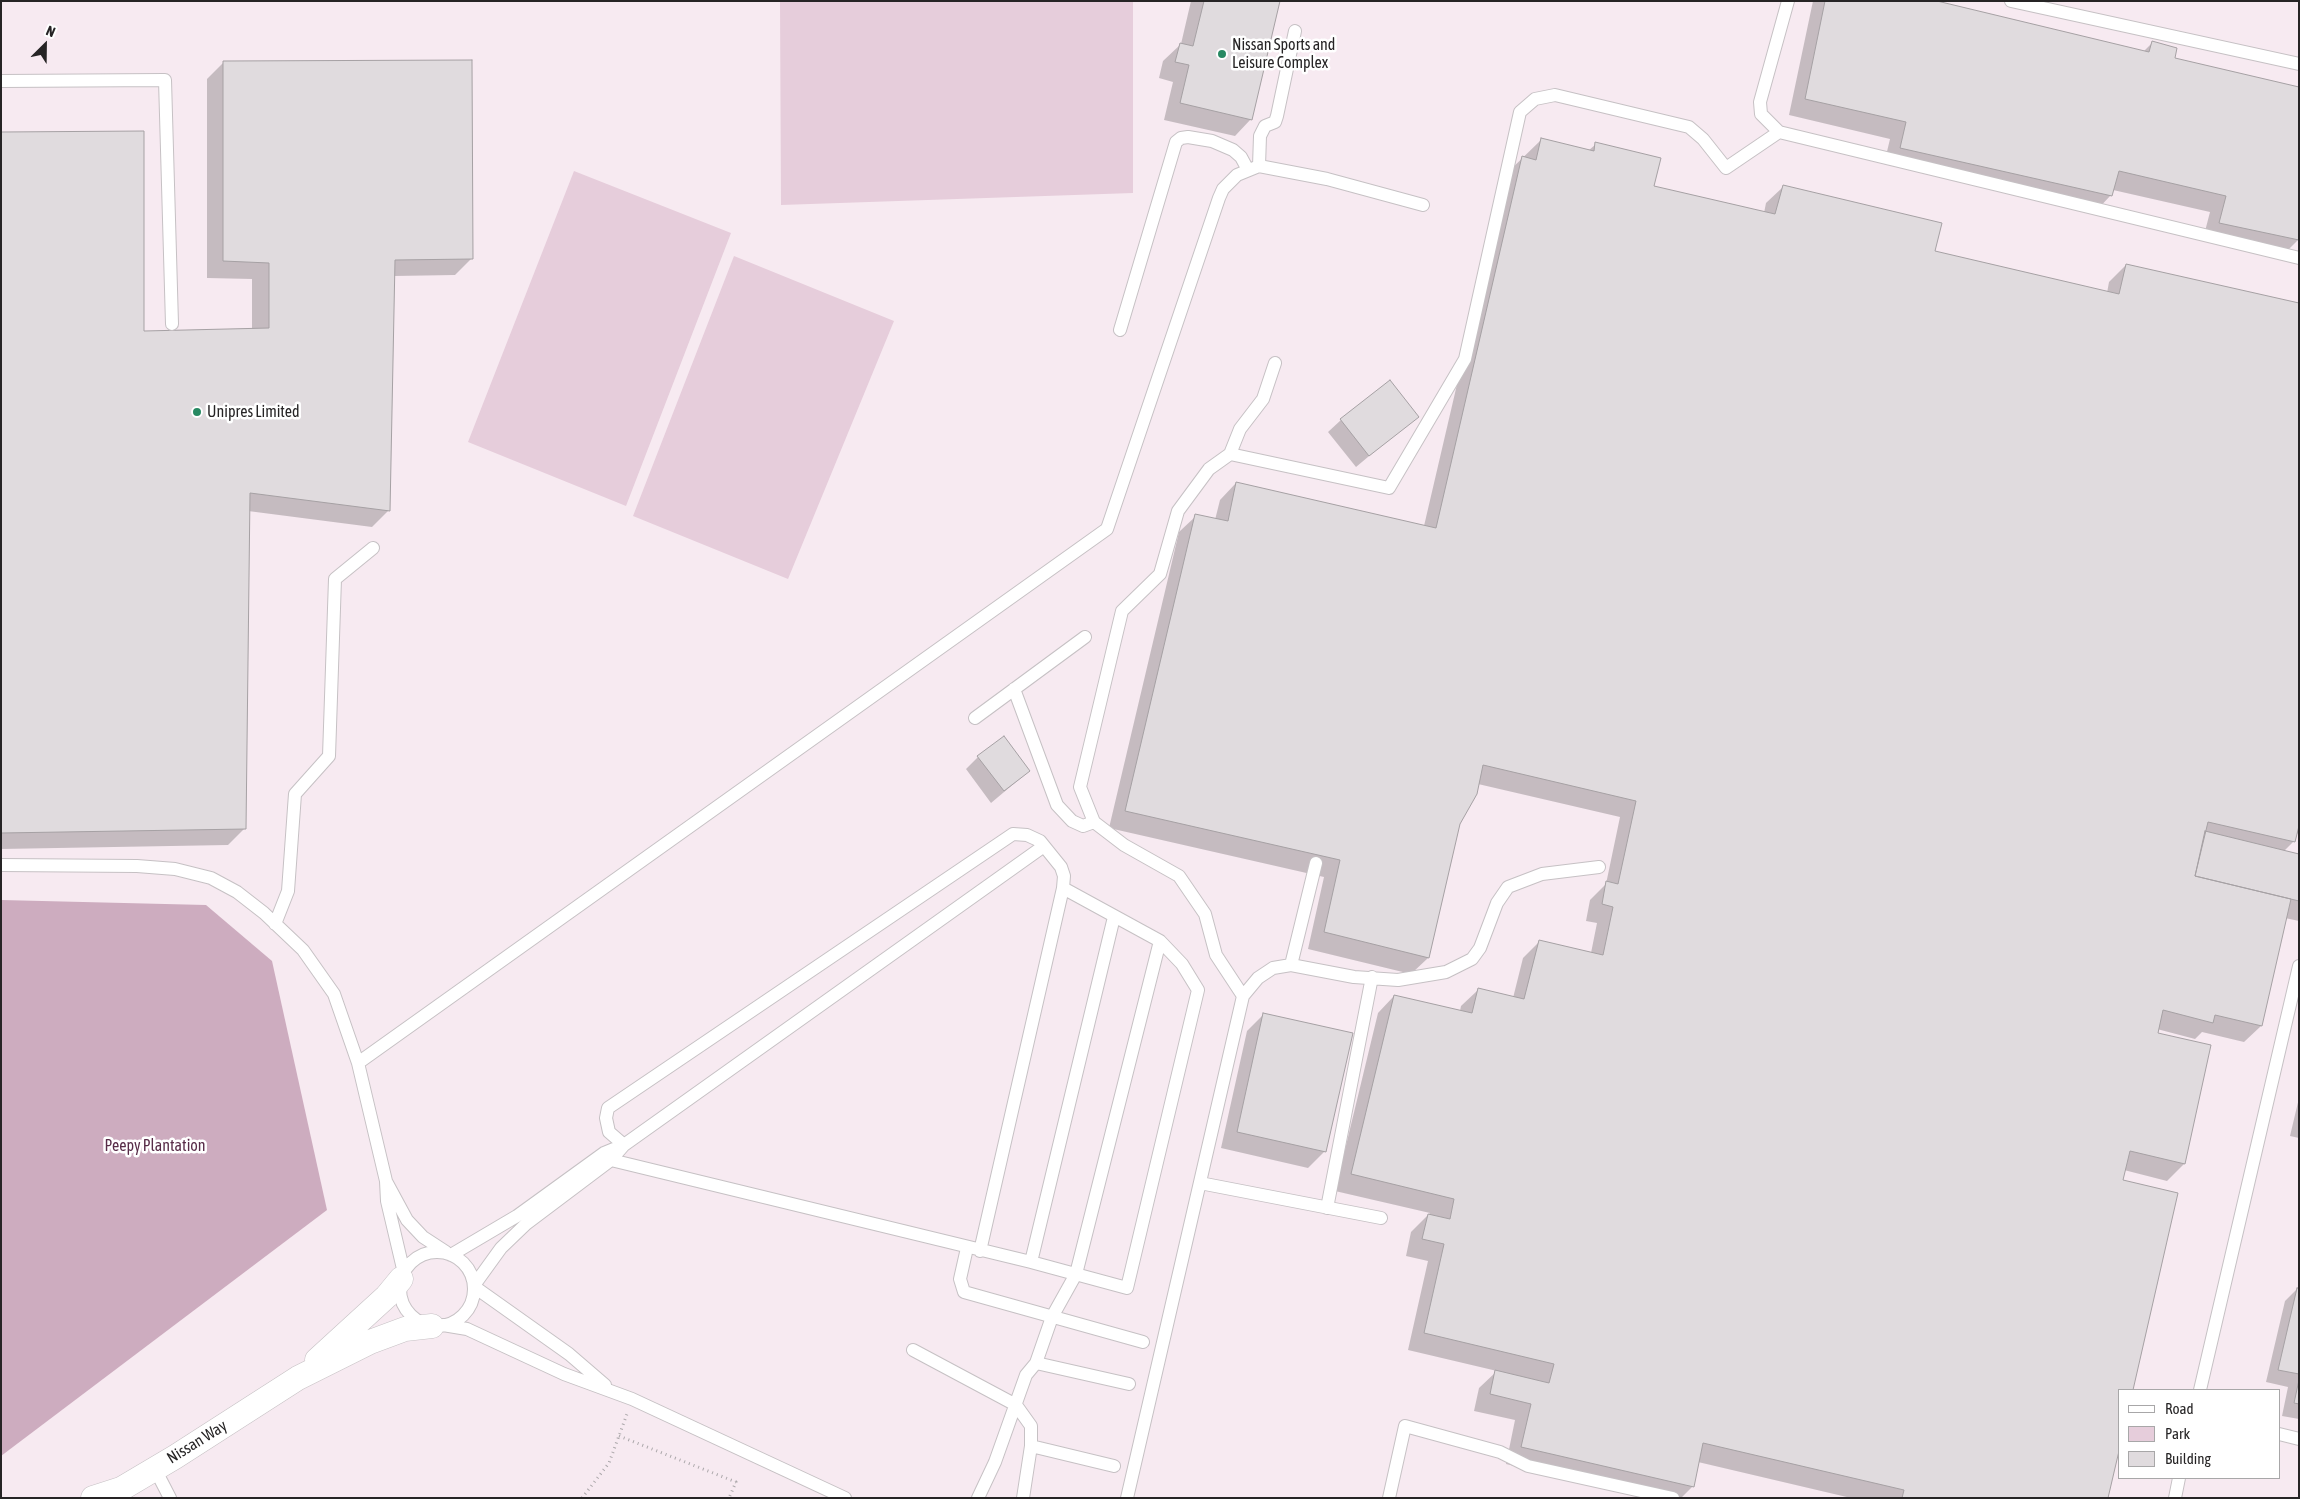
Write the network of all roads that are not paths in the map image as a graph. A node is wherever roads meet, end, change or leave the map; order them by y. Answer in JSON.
{"nodes":[{"id":1,"x":1788,"y":1,"type":"edge"},
{"id":2,"x":2011,"y":1,"type":"edge"},
{"id":3,"x":1295,"y":31,"type":"dead end"},
{"id":4,"x":2299,"y":64,"type":"edge"},
{"id":5,"x":1,"y":81,"type":"edge"},
{"id":6,"x":1780,"y":132,"type":"junction"},
{"id":7,"x":1254,"y":168,"type":"junction"},
{"id":8,"x":1423,"y":205,"type":"dead end"},
{"id":9,"x":2299,"y":258,"type":"edge"},
{"id":10,"x":172,"y":324,"type":"dead end"},
{"id":11,"x":1120,"y":330,"type":"dead end"},
{"id":12,"x":1274,"y":363,"type":"dead end"},
{"id":13,"x":1230,"y":454,"type":"junction"},
{"id":14,"x":373,"y":548,"type":"dead end"},
{"id":15,"x":1085,"y":637,"type":"dead end"},
{"id":16,"x":1014,"y":690,"type":"junction"},
{"id":17,"x":976,"y":718,"type":"dead end"},
{"id":18,"x":1094,"y":822,"type":"junction"},
{"id":19,"x":1044,"y":846,"type":"junction"},
{"id":20,"x":1316,"y":863,"type":"dead end"},
{"id":21,"x":1,"y":866,"type":"edge"},
{"id":22,"x":1599,"y":867,"type":"dead end"},
{"id":23,"x":1064,"y":888,"type":"junction"},
{"id":24,"x":1114,"y":917,"type":"junction"},
{"id":25,"x":276,"y":924,"type":"junction"},
{"id":26,"x":1160,"y":941,"type":"junction"},
{"id":27,"x":1290,"y":965,"type":"junction"},
{"id":28,"x":2299,"y":966,"type":"edge"},
{"id":29,"x":1372,"y":978,"type":"junction"},
{"id":30,"x":1244,"y":996,"type":"junction"},
{"id":31,"x":358,"y":1063,"type":"junction"},
{"id":32,"x":624,"y":1146,"type":"junction"},
{"id":33,"x":611,"y":1160,"type":"junction"},
{"id":34,"x":386,"y":1181,"type":"junction"},
{"id":35,"x":1200,"y":1183,"type":"junction"},
{"id":36,"x":1327,"y":1208,"type":"junction"},
{"id":37,"x":1381,"y":1218,"type":"dead end"},
{"id":38,"x":967,"y":1248,"type":"junction"},
{"id":39,"x":980,"y":1251,"type":"junction"},
{"id":40,"x":449,"y":1254,"type":"junction"},
{"id":41,"x":1031,"y":1262,"type":"junction"},
{"id":42,"x":1076,"y":1274,"type":"junction"},
{"id":43,"x":402,"y":1276,"type":"junction"},
{"id":44,"x":475,"y":1286,"type":"junction"},
{"id":45,"x":1052,"y":1318,"type":"junction"},
{"id":46,"x":438,"y":1325,"type":"junction"},
{"id":47,"x":1142,"y":1342,"type":"dead end"},
{"id":48,"x":913,"y":1350,"type":"dead end"},
{"id":49,"x":1036,"y":1363,"type":"junction"},
{"id":50,"x":298,"y":1378,"type":"junction"},
{"id":51,"x":1129,"y":1384,"type":"dead end"},
{"id":52,"x":2200,"y":1389,"type":"edge"},
{"id":53,"x":611,"y":1390,"type":"junction"},
{"id":54,"x":1016,"y":1405,"type":"junction"},
{"id":55,"x":2280,"y":1434,"type":"edge"},
{"id":56,"x":2299,"y":1439,"type":"edge"},
{"id":57,"x":1031,"y":1446,"type":"junction"},
{"id":58,"x":1114,"y":1466,"type":"dead end"},
{"id":59,"x":155,"y":1469,"type":"junction"},
{"id":60,"x":2180,"y":1479,"type":"edge"},
{"id":61,"x":93,"y":1498,"type":"edge"},
{"id":62,"x":170,"y":1498,"type":"edge"},
{"id":63,"x":845,"y":1498,"type":"edge"},
{"id":64,"x":978,"y":1498,"type":"edge"},
{"id":65,"x":1022,"y":1498,"type":"edge"},
{"id":66,"x":1127,"y":1498,"type":"edge"},
{"id":67,"x":1389,"y":1498,"type":"edge"},
{"id":68,"x":1673,"y":1498,"type":"edge"},
{"id":69,"x":2175,"y":1498,"type":"edge"}],
"edges":[{"from":1,"to":6,"type":"lane"},
{"from":2,"to":4,"type":"lane"},
{"from":3,"to":7,"type":"lane"},
{"from":5,"to":10,"type":"lane"},
{"from":6,"to":9,"type":"lane"},
{"from":6,"to":13,"type":"lane"},
{"from":7,"to":8,"type":"lane"},
{"from":7,"to":11,"type":"lane"},
{"from":7,"to":31,"type":"lane"},
{"from":12,"to":13,"type":"lane"},
{"from":13,"to":18,"type":"lane"},
{"from":14,"to":25,"type":"lane"},
{"from":15,"to":16,"type":"lane"},
{"from":16,"to":17,"type":"lane"},
{"from":16,"to":18,"type":"lane"},
{"from":18,"to":30,"type":"lane"},
{"from":19,"to":23,"type":"lane"},
{"from":19,"to":32,"type":"lane"},
{"from":19,"to":32,"type":"lane"},
{"from":20,"to":27,"type":"lane"},
{"from":21,"to":25,"type":"lane"},
{"from":22,"to":29,"type":"lane"},
{"from":23,"to":24,"type":"lane"},
{"from":23,"to":39,"type":"lane"},
{"from":24,"to":26,"type":"lane"},
{"from":24,"to":41,"type":"lane"},
{"from":25,"to":31,"type":"lane"},
{"from":26,"to":42,"type":"lane"},
{"from":26,"to":42,"type":"lane"},
{"from":27,"to":29,"type":"lane"},
{"from":27,"to":30,"type":"lane"},
{"from":28,"to":52,"type":"lane"},
{"from":29,"to":36,"type":"lane"},
{"from":30,"to":35,"type":"lane"},
{"from":31,"to":34,"type":"lane"},
{"from":32,"to":33,"type":"lane"},
{"from":32,"to":40,"type":"lane"},
{"from":33,"to":38,"type":"lane"},
{"from":33,"to":44,"type":"lane"},
{"from":34,"to":40,"type":"lane"},
{"from":34,"to":43,"type":"lane"},
{"from":35,"to":36,"type":"lane"},
{"from":35,"to":66,"type":"lane"},
{"from":36,"to":37,"type":"lane"},
{"from":38,"to":39,"type":"lane"},
{"from":38,"to":45,"type":"lane"},
{"from":39,"to":41,"type":"lane"},
{"from":40,"to":43,"type":"lane"},
{"from":40,"to":44,"type":"lane"},
{"from":41,"to":42,"type":"lane"},
{"from":42,"to":45,"type":"lane"},
{"from":43,"to":46,"type":"lane"},
{"from":43,"to":50,"type":"street"},
{"from":44,"to":46,"type":"lane"},
{"from":44,"to":53,"type":"lane"},
{"from":45,"to":47,"type":"lane"},
{"from":45,"to":49,"type":"lane"},
{"from":46,"to":50,"type":"street"},
{"from":46,"to":53,"type":"lane"},
{"from":48,"to":54,"type":"lane"},
{"from":49,"to":51,"type":"lane"},
{"from":49,"to":54,"type":"lane"},
{"from":50,"to":59,"type":"street","name":"Nissan Way"},
{"from":53,"to":63,"type":"lane"},
{"from":54,"to":57,"type":"lane"},
{"from":54,"to":64,"type":"lane"},
{"from":55,"to":56,"type":"lane"},
{"from":57,"to":58,"type":"lane"},
{"from":57,"to":65,"type":"lane"},
{"from":59,"to":61,"type":"street","name":"Nissan Way"},
{"from":59,"to":62,"type":"lane"},
{"from":60,"to":69,"type":"lane"},
{"from":67,"to":68,"type":"lane"}]}
